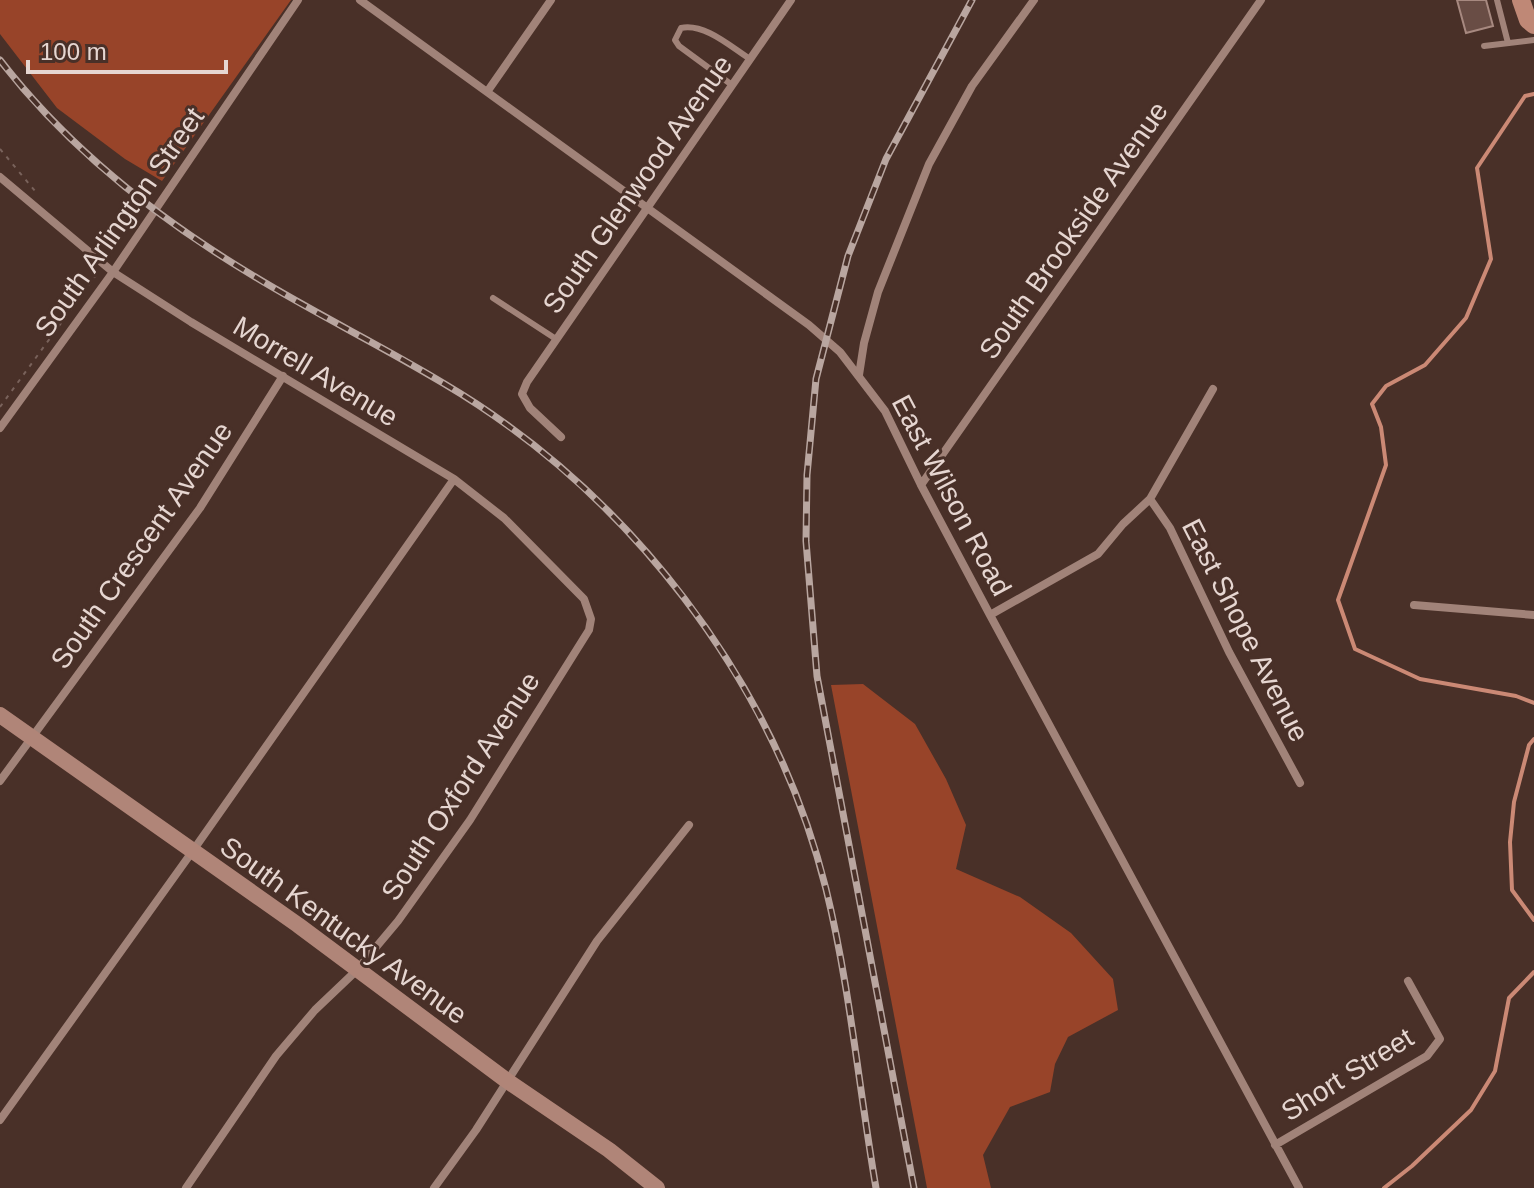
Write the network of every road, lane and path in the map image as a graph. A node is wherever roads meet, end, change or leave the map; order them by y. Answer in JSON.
{"nodes":[{"id":1,"x":298,"y":0,"type":"edge"},
{"id":2,"x":360,"y":0,"type":"edge"},
{"id":3,"x":551,"y":0,"type":"edge"},
{"id":4,"x":791,"y":0,"type":"edge"},
{"id":5,"x":1034,"y":0,"type":"edge"},
{"id":6,"x":1261,"y":0,"type":"edge"},
{"id":7,"x":1497,"y":0,"type":"edge"},
{"id":8,"x":1521,"y":0,"type":"edge"},
{"id":9,"x":1534,"y":25,"type":"edge"},
{"id":10,"x":1534,"y":40,"type":"edge"},
{"id":11,"x":1508,"y":43,"type":"junction"},
{"id":12,"x":1484,"y":46,"type":"dead end"},
{"id":13,"x":750,"y":59,"type":"junction"},
{"id":14,"x":732,"y":85,"type":"junction"},
{"id":15,"x":487,"y":92,"type":"junction"},
{"id":16,"x":0,"y":149,"type":"edge"},
{"id":17,"x":0,"y":177,"type":"edge"},
{"id":18,"x":35,"y":191,"type":"dead end"},
{"id":19,"x":647,"y":207,"type":"junction"},
{"id":20,"x":105,"y":265,"type":"junction"},
{"id":21,"x":113,"y":272,"type":"junction"},
{"id":22,"x":493,"y":298,"type":"dead end"},
{"id":23,"x":556,"y":339,"type":"junction"},
{"id":24,"x":859,"y":375,"type":"junction"},
{"id":25,"x":283,"y":376,"type":"junction"},
{"id":26,"x":1213,"y":389,"type":"dead end"},
{"id":27,"x":0,"y":407,"type":"edge"},
{"id":28,"x":0,"y":428,"type":"edge"},
{"id":29,"x":561,"y":437,"type":"dead end"},
{"id":30,"x":454,"y":479,"type":"junction"},
{"id":31,"x":921,"y":485,"type":"junction"},
{"id":32,"x":1150,"y":499,"type":"junction"},
{"id":33,"x":1414,"y":605,"type":"dead end"},
{"id":34,"x":990,"y":615,"type":"junction"},
{"id":35,"x":1534,"y":615,"type":"edge"},
{"id":36,"x":591,"y":619,"type":"joint"},
{"id":37,"x":0,"y":715,"type":"edge"},
{"id":38,"x":30,"y":737,"type":"junction"},
{"id":39,"x":0,"y":781,"type":"edge"},
{"id":40,"x":1300,"y":783,"type":"dead end"},
{"id":41,"x":689,"y":825,"type":"dead end"},
{"id":42,"x":192,"y":852,"type":"junction"},
{"id":43,"x":356,"y":971,"type":"junction"},
{"id":44,"x":1408,"y":981,"type":"dead end"},
{"id":45,"x":506,"y":1080,"type":"junction"},
{"id":46,"x":0,"y":1120,"type":"edge"},
{"id":47,"x":1275,"y":1145,"type":"junction"},
{"id":48,"x":186,"y":1188,"type":"edge"},
{"id":49,"x":434,"y":1188,"type":"edge"},
{"id":50,"x":657,"y":1188,"type":"edge"},
{"id":51,"x":1299,"y":1188,"type":"edge"}],
"edges":[{"from":1,"to":21,"type":"street","name":"South Arlington Street"},
{"from":2,"to":15,"type":"street","name":"East Wilson Road"},
{"from":3,"to":15,"type":"street"},
{"from":4,"to":13,"type":"street","name":"South Glenwood Avenue"},
{"from":5,"to":24,"type":"street"},
{"from":6,"to":31,"type":"street","name":"South Brookside Avenue"},
{"from":7,"to":11,"type":"lane"},
{"from":8,"to":9,"type":"main road"},
{"from":10,"to":11,"type":"lane"},
{"from":11,"to":12,"type":"lane"},
{"from":13,"to":14,"type":"street","name":"South Glenwood Avenue"},
{"from":13,"to":14,"type":"lane"},
{"from":14,"to":19,"type":"street","name":"South Glenwood Avenue"},
{"from":15,"to":19,"type":"street","name":"East Wilson Road"},
{"from":16,"to":18,"type":"path"},
{"from":17,"to":20,"type":"street","name":"Morrell Avenue"},
{"from":19,"to":23,"type":"street","name":"South Glenwood Avenue"},
{"from":19,"to":24,"type":"street","name":"East Wilson Road"},
{"from":20,"to":21,"type":"street","name":"Morrell Avenue"},
{"from":20,"to":27,"type":"path"},
{"from":21,"to":25,"type":"street","name":"Morrell Avenue"},
{"from":21,"to":28,"type":"street","name":"South Arlington Street"},
{"from":22,"to":23,"type":"lane"},
{"from":23,"to":29,"type":"street","name":"South Glenwood Avenue"},
{"from":24,"to":31,"type":"street","name":"East Wilson Road"},
{"from":25,"to":30,"type":"street","name":"Morrell Avenue"},
{"from":25,"to":38,"type":"street","name":"South Crescent Avenue"},
{"from":26,"to":32,"type":"street"},
{"from":30,"to":36,"type":"street","name":"Morrell Avenue"},
{"from":30,"to":42,"type":"street"},
{"from":31,"to":34,"type":"street","name":"East Wilson Road"},
{"from":32,"to":34,"type":"street"},
{"from":32,"to":40,"type":"street","name":"East Shope Avenue"},
{"from":33,"to":35,"type":"street"},
{"from":34,"to":47,"type":"street","name":"East Wilson Road"},
{"from":36,"to":43,"type":"street","name":"South Oxford Avenue"},
{"from":37,"to":38,"type":"street","name":"South Kentucky Avenue"},
{"from":38,"to":39,"type":"street","name":"South Crescent Avenue"},
{"from":38,"to":42,"type":"street","name":"South Kentucky Avenue"},
{"from":41,"to":45,"type":"street"},
{"from":42,"to":43,"type":"street","name":"South Kentucky Avenue"},
{"from":42,"to":46,"type":"street"},
{"from":43,"to":45,"type":"street","name":"South Kentucky Avenue"},
{"from":43,"to":48,"type":"street","name":"South Oxford Avenue"},
{"from":44,"to":47,"type":"street","name":"Short Street"},
{"from":45,"to":49,"type":"street"},
{"from":45,"to":50,"type":"street","name":"South Kentucky Avenue"},
{"from":47,"to":51,"type":"street","name":"East Wilson Road"}]}
